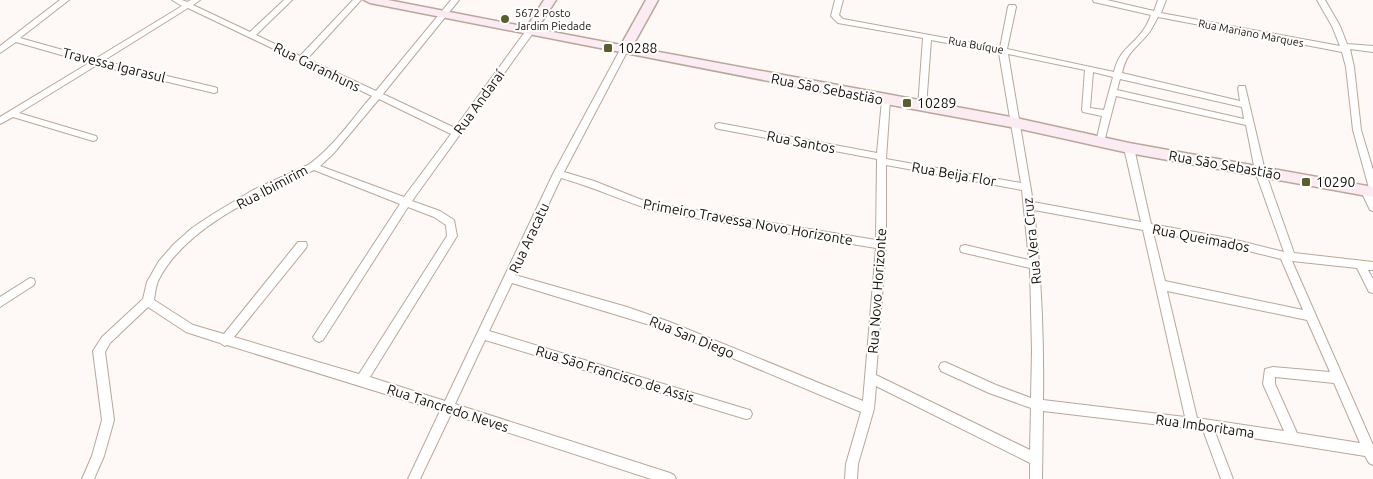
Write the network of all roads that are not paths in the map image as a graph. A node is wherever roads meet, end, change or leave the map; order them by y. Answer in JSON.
{"nodes":[{"id":1,"x":65,"y":0,"type":"edge"},
{"id":2,"x":176,"y":0,"type":"edge"},
{"id":3,"x":196,"y":0,"type":"edge"},
{"id":4,"x":288,"y":0,"type":"edge"},
{"id":5,"x":357,"y":0,"type":"edge"},
{"id":6,"x":370,"y":0,"type":"edge"},
{"id":7,"x":456,"y":0,"type":"edge"},
{"id":8,"x":550,"y":0,"type":"edge"},
{"id":9,"x":652,"y":0,"type":"edge"},
{"id":10,"x":839,"y":0,"type":"edge"},
{"id":11,"x":1097,"y":0,"type":"edge"},
{"id":12,"x":1162,"y":0,"type":"edge"},
{"id":13,"x":1321,"y":0,"type":"edge"},
{"id":14,"x":188,"y":6,"type":"junction"},
{"id":15,"x":1012,"y":6,"type":"dead end"},
{"id":16,"x":1157,"y":14,"type":"junction"},
{"id":17,"x":444,"y":16,"type":"junction"},
{"id":18,"x":530,"y":31,"type":"junction"},
{"id":19,"x":251,"y":36,"type":"junction"},
{"id":20,"x":926,"y":37,"type":"junction"},
{"id":21,"x":14,"y":39,"type":"junction"},
{"id":22,"x":1345,"y":48,"type":"junction"},
{"id":23,"x":1373,"y":49,"type":"edge"},
{"id":24,"x":0,"y":50,"type":"edge"},
{"id":25,"x":624,"y":50,"type":"junction"},
{"id":26,"x":1003,"y":50,"type":"junction"},
{"id":27,"x":302,"y":59,"type":"junction"},
{"id":28,"x":96,"y":62,"type":"junction"},
{"id":29,"x":1089,"y":68,"type":"junction"},
{"id":30,"x":1116,"y":75,"type":"junction"},
{"id":31,"x":1242,"y":88,"type":"dead end"},
{"id":32,"x":214,"y":90,"type":"dead end"},
{"id":33,"x":1112,"y":92,"type":"junction"},
{"id":34,"x":377,"y":96,"type":"junction"},
{"id":35,"x":886,"y":100,"type":"junction"},
{"id":36,"x":1246,"y":105,"type":"junction"},
{"id":37,"x":922,"y":107,"type":"junction"},
{"id":38,"x":12,"y":114,"type":"junction"},
{"id":39,"x":1108,"y":114,"type":"junction"},
{"id":40,"x":0,"y":121,"type":"edge"},
{"id":41,"x":1249,"y":123,"type":"junction"},
{"id":42,"x":1016,"y":124,"type":"junction"},
{"id":43,"x":720,"y":126,"type":"dead end"},
{"id":44,"x":457,"y":133,"type":"junction"},
{"id":45,"x":93,"y":138,"type":"dead end"},
{"id":46,"x":1100,"y":142,"type":"junction"},
{"id":47,"x":1129,"y":148,"type":"junction"},
{"id":48,"x":882,"y":159,"type":"junction"},
{"id":49,"x":312,"y":166,"type":"junction"},
{"id":50,"x":1260,"y":171,"type":"junction"},
{"id":51,"x":558,"y":174,"type":"junction"},
{"id":52,"x":1026,"y":188,"type":"junction"},
{"id":53,"x":1371,"y":190,"type":"edge"},
{"id":54,"x":405,"y":203,"type":"junction"},
{"id":55,"x":1029,"y":205,"type":"junction"},
{"id":56,"x":1373,"y":208,"type":"edge"},
{"id":57,"x":1148,"y":228,"type":"junction"},
{"id":58,"x":881,"y":245,"type":"junction"},
{"id":59,"x":302,"y":246,"type":"dead end"},
{"id":60,"x":964,"y":249,"type":"dead end"},
{"id":61,"x":1288,"y":255,"type":"junction"},
{"id":62,"x":1035,"y":265,"type":"junction"},
{"id":63,"x":1362,"y":266,"type":"junction"},
{"id":64,"x":1373,"y":266,"type":"edge"},
{"id":65,"x":510,"y":278,"type":"junction"},
{"id":66,"x":30,"y":282,"type":"dead end"},
{"id":67,"x":1160,"y":285,"type":"junction"},
{"id":68,"x":1373,"y":289,"type":"edge"},
{"id":69,"x":148,"y":300,"type":"junction"},
{"id":70,"x":0,"y":304,"type":"edge"},
{"id":71,"x":1311,"y":316,"type":"junction"},
{"id":72,"x":483,"y":334,"type":"junction"},
{"id":73,"x":319,"y":337,"type":"dead end"},
{"id":74,"x":225,"y":340,"type":"junction"},
{"id":75,"x":945,"y":367,"type":"dead end"},
{"id":76,"x":870,"y":378,"type":"junction"},
{"id":77,"x":1337,"y":378,"type":"junction"},
{"id":78,"x":362,"y":380,"type":"junction"},
{"id":79,"x":1037,"y":405,"type":"junction"},
{"id":80,"x":447,"y":408,"type":"junction"},
{"id":81,"x":868,"y":409,"type":"junction"},
{"id":82,"x":746,"y":414,"type":"dead end"},
{"id":83,"x":1192,"y":423,"type":"junction"},
{"id":84,"x":1206,"y":426,"type":"junction"},
{"id":85,"x":1294,"y":439,"type":"junction"},
{"id":86,"x":1372,"y":454,"type":"edge"},
{"id":87,"x":1037,"y":460,"type":"junction"},
{"id":88,"x":88,"y":479,"type":"edge"},
{"id":89,"x":414,"y":479,"type":"edge"},
{"id":90,"x":670,"y":479,"type":"edge"},
{"id":91,"x":851,"y":479,"type":"edge"},
{"id":92,"x":1036,"y":479,"type":"edge"},
{"id":93,"x":1227,"y":479,"type":"edge"}],
"edges":[{"from":1,"to":21,"type":"street"},
{"from":2,"to":14,"type":"street","name":"Rua Garanhuns"},
{"from":3,"to":14,"type":"street"},
{"from":4,"to":19,"type":"street"},
{"from":5,"to":27,"type":"street"},
{"from":6,"to":17,"type":"street","name":"Rua São Sebastião"},
{"from":7,"to":17,"type":"street","name":"Rua Ibimirim"},
{"from":8,"to":18,"type":"street","name":"Rua Andaraí"},
{"from":9,"to":25,"type":"street","name":"Rua Aracatu"},
{"from":10,"to":20,"type":"street","name":"Rua Buíque"},
{"from":11,"to":16,"type":"street","name":"Rua Mariano Marques"},
{"from":12,"to":16,"type":"street"},
{"from":13,"to":22,"type":"street"},
{"from":14,"to":19,"type":"street","name":"Rua Garanhuns"},
{"from":14,"to":28,"type":"street"},
{"from":15,"to":26,"type":"street","name":"Rua Vera Cruz"},
{"from":16,"to":22,"type":"street","name":"Rua Mariano Marques"},
{"from":16,"to":30,"type":"street"},
{"from":17,"to":18,"type":"street","name":"Rua São Sebastião"},
{"from":17,"to":34,"type":"street","name":"Rua Ibimirim"},
{"from":18,"to":25,"type":"street","name":"Rua São Sebastião"},
{"from":18,"to":44,"type":"street","name":"Rua Andaraí"},
{"from":19,"to":27,"type":"street","name":"Rua Garanhuns"},
{"from":20,"to":26,"type":"street","name":"Rua Buíque"},
{"from":20,"to":37,"type":"street"},
{"from":21,"to":24,"type":"street"},
{"from":21,"to":28,"type":"street","name":"Travessa Igarasul"},
{"from":22,"to":23,"type":"street","name":"Rua Mariano Marques"},
{"from":22,"to":53,"type":"street"},
{"from":25,"to":35,"type":"street","name":"Rua São Sebastião"},
{"from":25,"to":51,"type":"street","name":"Rua Aracatu"},
{"from":26,"to":29,"type":"street","name":"Rua Buíque"},
{"from":26,"to":42,"type":"street","name":"Rua Vera Cruz"},
{"from":27,"to":34,"type":"street","name":"Rua Garanhuns"},
{"from":28,"to":32,"type":"street","name":"Travessa Igarasul"},
{"from":28,"to":38,"type":"street"},
{"from":29,"to":30,"type":"street","name":"Rua Buíque"},
{"from":29,"to":39,"type":"street"},
{"from":30,"to":33,"type":"street"},
{"from":30,"to":36,"type":"street","name":"Rua Buíque"},
{"from":31,"to":36,"type":"street"},
{"from":33,"to":39,"type":"street"},
{"from":33,"to":41,"type":"street"},
{"from":34,"to":44,"type":"street","name":"Rua Garanhuns"},
{"from":34,"to":49,"type":"street","name":"Rua Ibimirim"},
{"from":35,"to":37,"type":"street","name":"Rua São Sebastião"},
{"from":35,"to":48,"type":"street","name":"Rua Novo Horizonte"},
{"from":36,"to":41,"type":"street"},
{"from":37,"to":42,"type":"street","name":"Rua São Sebastião"},
{"from":38,"to":40,"type":"street"},
{"from":38,"to":45,"type":"street"},
{"from":39,"to":46,"type":"street"},
{"from":41,"to":50,"type":"street"},
{"from":42,"to":46,"type":"street","name":"Rua São Sebastião"},
{"from":42,"to":52,"type":"street","name":"Rua Vera Cruz"},
{"from":43,"to":48,"type":"street","name":"Rua Santos"},
{"from":44,"to":54,"type":"street","name":"Rua Andaraí"},
{"from":46,"to":47,"type":"street","name":"Rua São Sebastião"},
{"from":47,"to":50,"type":"street","name":"Rua São Sebastião"},
{"from":47,"to":57,"type":"street"},
{"from":48,"to":52,"type":"street","name":"Rua Beija Flor"},
{"from":48,"to":58,"type":"street","name":"Rua Novo Horizonte"},
{"from":49,"to":54,"type":"street"},
{"from":49,"to":69,"type":"street","name":"Rua Ibimirim"},
{"from":50,"to":53,"type":"street","name":"Rua São Sebastião"},
{"from":50,"to":61,"type":"street"},
{"from":51,"to":58,"type":"street","name":"Primeiro Travessa Novo Horizonte"},
{"from":51,"to":65,"type":"street","name":"Rua Aracatu"},
{"from":52,"to":55,"type":"street","name":"Rua Vera Cruz"},
{"from":53,"to":56,"type":"street"},
{"from":54,"to":73,"type":"street","name":"Rua Andaraí"},
{"from":54,"to":78,"type":"street"},
{"from":55,"to":57,"type":"street","name":"Rua Queimados"},
{"from":55,"to":62,"type":"street","name":"Rua Vera Cruz"},
{"from":57,"to":61,"type":"street","name":"Rua Queimados"},
{"from":57,"to":67,"type":"street"},
{"from":58,"to":76,"type":"street","name":"Rua Novo Horizonte"},
{"from":59,"to":74,"type":"street"},
{"from":60,"to":62,"type":"street"},
{"from":61,"to":63,"type":"street","name":"Rua Queimados"},
{"from":61,"to":71,"type":"street"},
{"from":62,"to":79,"type":"street","name":"Rua Vera Cruz"},
{"from":63,"to":64,"type":"street","name":"Rua Queimados"},
{"from":63,"to":68,"type":"street"},
{"from":65,"to":72,"type":"street","name":"Rua Aracatu"},
{"from":65,"to":81,"type":"street","name":"Rua San Diego"},
{"from":66,"to":70,"type":"street"},
{"from":67,"to":71,"type":"street"},
{"from":67,"to":83,"type":"street"},
{"from":69,"to":74,"type":"street","name":"Rua Tancredo Neves"},
{"from":69,"to":88,"type":"street","name":"Rua Ibimirim"},
{"from":71,"to":77,"type":"street"},
{"from":72,"to":80,"type":"street","name":"Rua Aracatu"},
{"from":72,"to":82,"type":"street","name":"Rua São Francisco de Assis"},
{"from":74,"to":78,"type":"street","name":"Rua Tancredo Neves"},
{"from":75,"to":79,"type":"street","name":"Rua Imboritama"},
{"from":76,"to":81,"type":"street","name":"Rua Novo Horizonte"},
{"from":76,"to":87,"type":"street"},
{"from":77,"to":85,"type":"street"},
{"from":77,"to":86,"type":"street"},
{"from":78,"to":80,"type":"street","name":"Rua Tancredo Neves"},
{"from":79,"to":83,"type":"street","name":"Rua Imboritama"},
{"from":79,"to":87,"type":"street","name":"Rua Vera Cruz"},
{"from":80,"to":89,"type":"street","name":"Rua Aracatu"},
{"from":80,"to":90,"type":"street","name":"Rua Tancredo Neves"},
{"from":81,"to":91,"type":"street","name":"Rua Novo Horizonte"},
{"from":83,"to":84,"type":"street","name":"Rua Imboritama"},
{"from":84,"to":85,"type":"street","name":"Rua Imboritama"},
{"from":84,"to":93,"type":"street"},
{"from":85,"to":86,"type":"street","name":"Rua Imboritama"},
{"from":87,"to":92,"type":"street","name":"Rua Vera Cruz"}]}
